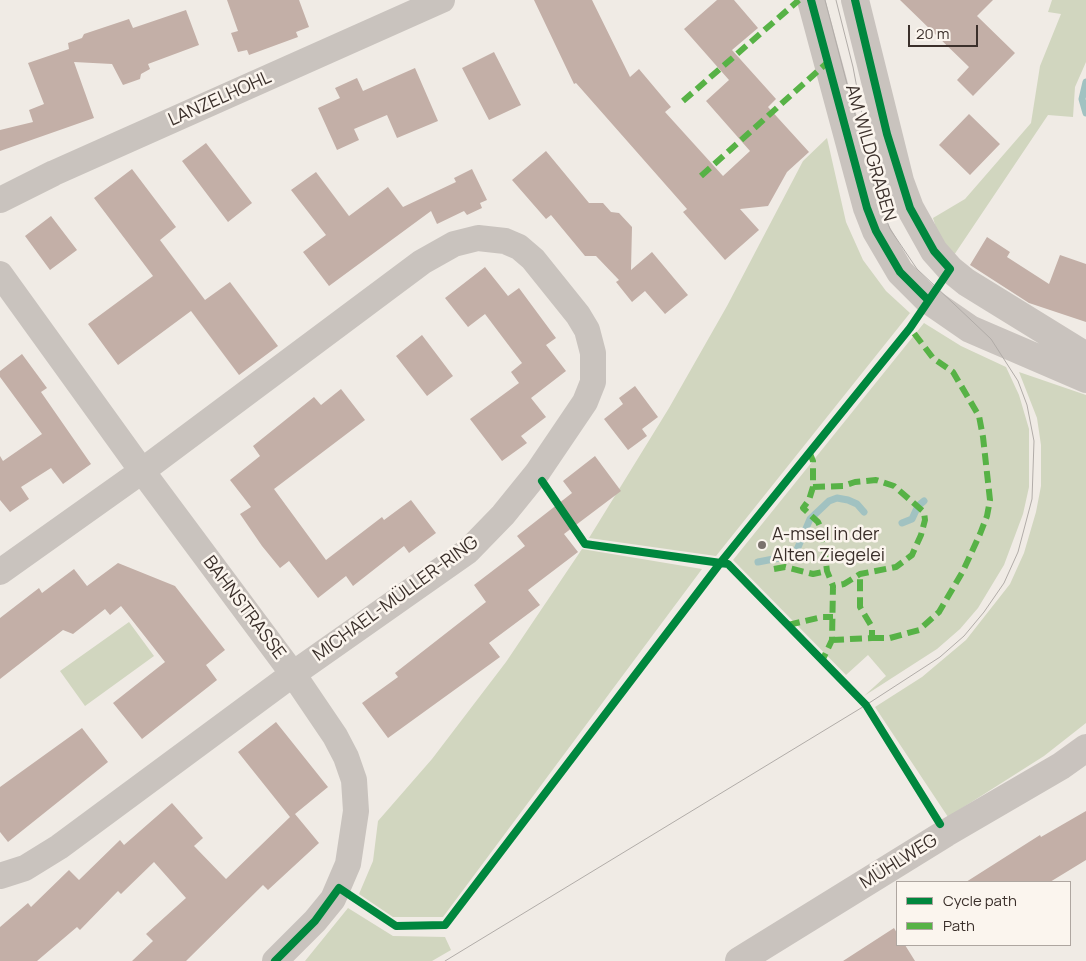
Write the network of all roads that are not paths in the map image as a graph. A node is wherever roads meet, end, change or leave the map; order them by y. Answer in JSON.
{"nodes":[{"id":1,"x":442,"y":0,"type":"edge"},
{"id":2,"x":811,"y":0,"type":"edge"},
{"id":3,"x":855,"y":0,"type":"edge"},
{"id":4,"x":0,"y":200,"type":"edge"},
{"id":5,"x":0,"y":274,"type":"edge"},
{"id":6,"x":1056,"y":353,"type":"junction"},
{"id":7,"x":1086,"y":356,"type":"edge"},
{"id":8,"x":1086,"y":379,"type":"edge"},
{"id":9,"x":142,"y":471,"type":"junction"},
{"id":10,"x":0,"y":572,"type":"edge"},
{"id":11,"x":293,"y":674,"type":"junction"},
{"id":12,"x":1086,"y":748,"type":"edge"},
{"id":13,"x":0,"y":876,"type":"edge"},
{"id":14,"x":275,"y":961,"type":"edge"},
{"id":15,"x":739,"y":961,"type":"edge"}],
"edges":[{"from":1,"to":4,"type":"street","name":"LANZELHOHL"},
{"from":2,"to":6,"type":"street","name":"AM WILDGRABEN"},
{"from":3,"to":6,"type":"street","name":"AM WILDGRABEN"},
{"from":5,"to":9,"type":"street","name":"BAHNSTRASSE"},
{"from":6,"to":7,"type":"street","name":"AM WILDGRABEN"},
{"from":6,"to":8,"type":"street","name":"AM WILDGRABEN"},
{"from":9,"to":10,"type":"street","name":"MICHAEL-MÜLLER-RING"},
{"from":9,"to":11,"type":"street","name":"BAHNSTRASSE"},
{"from":9,"to":11,"type":"street","name":"MICHAEL-MÜLLER-RING"},
{"from":11,"to":13,"type":"street","name":"MICHAEL-MÜLLER-RING"},
{"from":11,"to":14,"type":"street","name":"BAHNSTRASSE"},
{"from":12,"to":15,"type":"street","name":"MÜHLWEG"}]}
